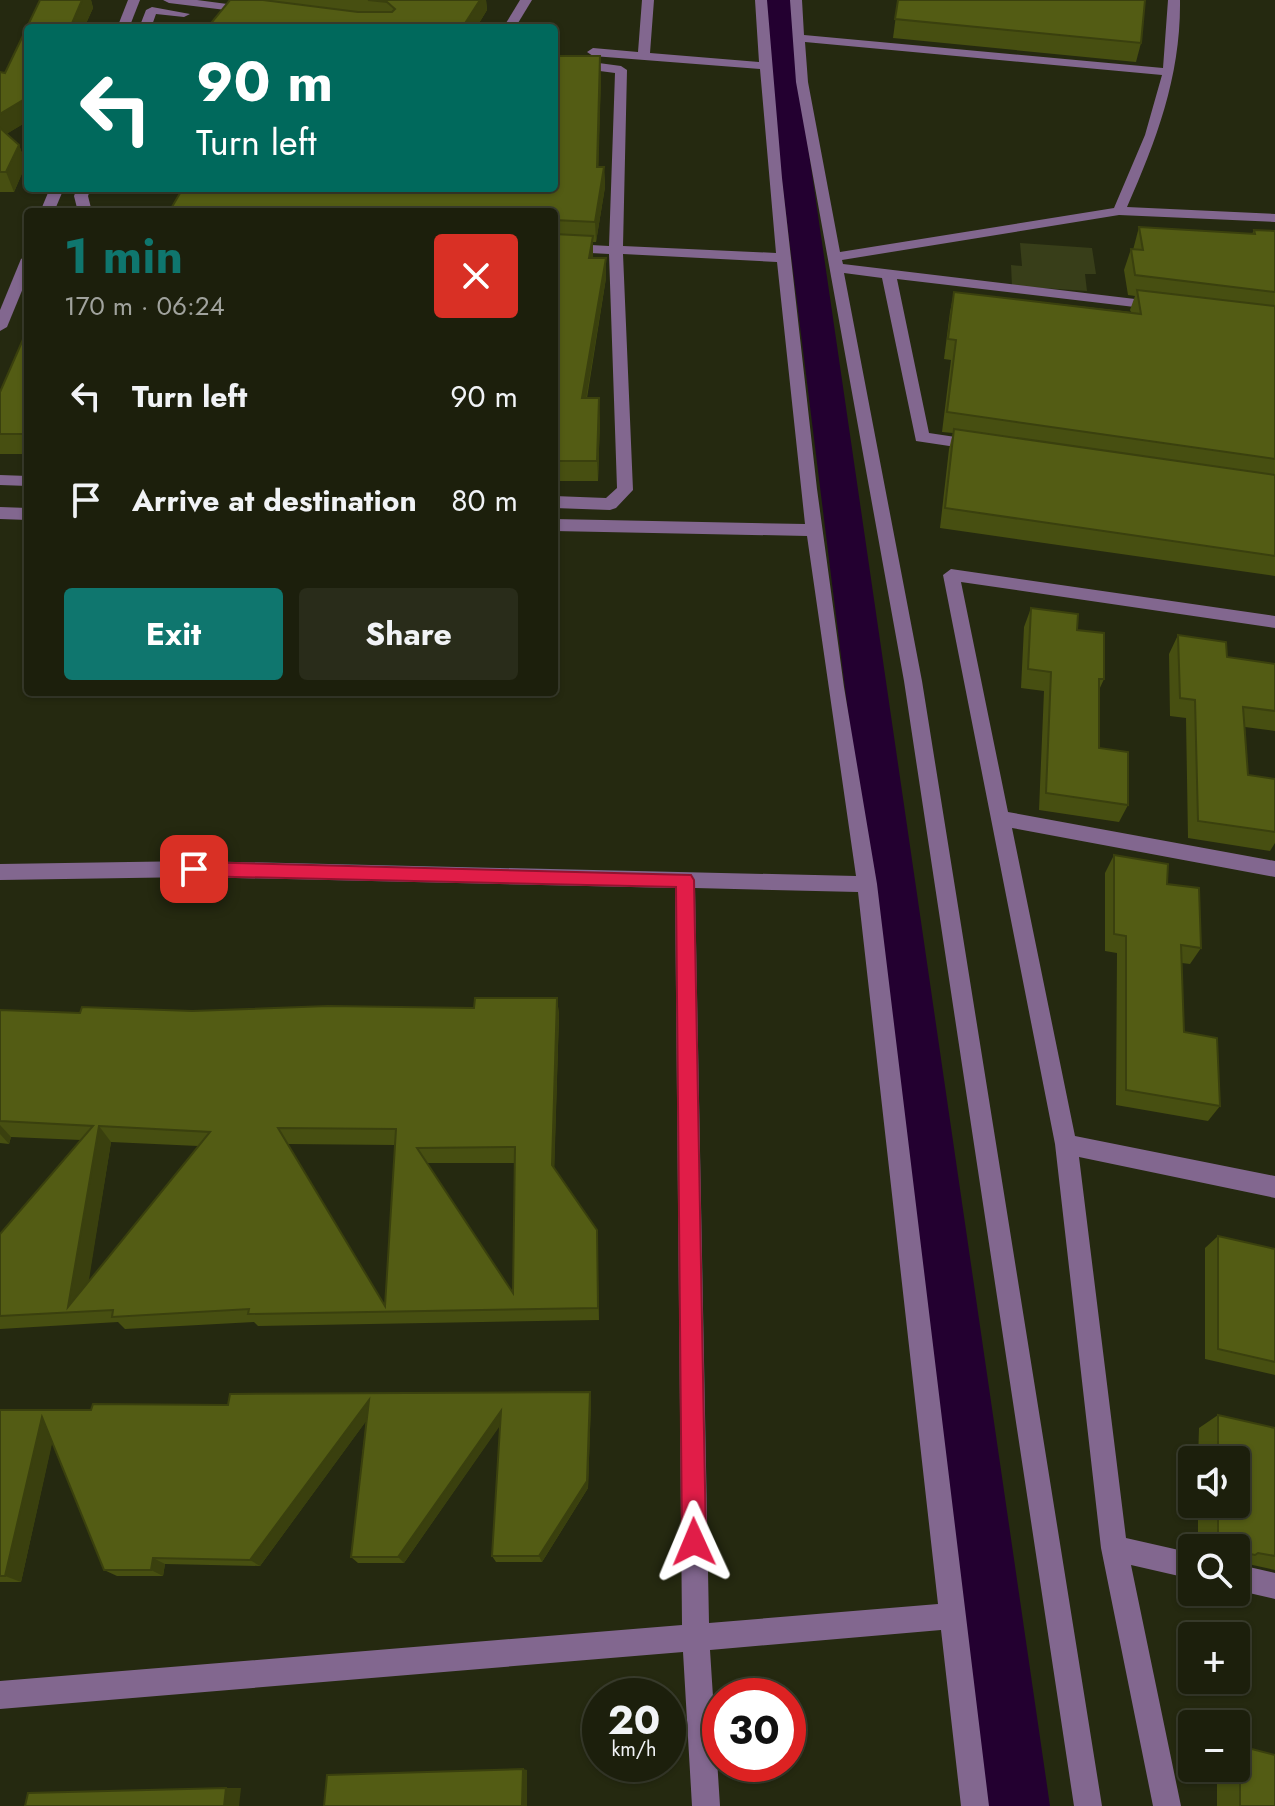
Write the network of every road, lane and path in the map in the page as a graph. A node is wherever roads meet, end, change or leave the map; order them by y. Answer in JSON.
{"nodes":[{"id":1,"x":134,"y":0,"type":"edge"},
{"id":2,"x":169,"y":0,"type":"edge"},
{"id":3,"x":526,"y":0,"type":"edge"},
{"id":4,"x":648,"y":0,"type":"edge"},
{"id":5,"x":761,"y":0,"type":"edge"},
{"id":6,"x":796,"y":0,"type":"edge"},
{"id":7,"x":1174,"y":0,"type":"edge"},
{"id":8,"x":263,"y":12,"type":"edge"},
{"id":9,"x":255,"y":23,"type":"edge"},
{"id":10,"x":125,"y":24,"type":"edge"},
{"id":11,"x":147,"y":24,"type":"edge"},
{"id":12,"x":511,"y":24,"type":"edge"},
{"id":13,"x":799,"y":38,"type":"junction"},
{"id":14,"x":558,"y":48,"type":"edge"},
{"id":15,"x":644,"y":57,"type":"junction"},
{"id":16,"x":558,"y":62,"type":"edge"},
{"id":17,"x":765,"y":66,"type":"junction"},
{"id":18,"x":1170,"y":72,"type":"junction"},
{"id":19,"x":1119,"y":211,"type":"junction"},
{"id":20,"x":1275,"y":218,"type":"edge"},
{"id":21,"x":558,"y":247,"type":"edge"},
{"id":22,"x":616,"y":251,"type":"junction"},
{"id":23,"x":783,"y":258,"type":"junction"},
{"id":24,"x":836,"y":263,"type":"junction"},
{"id":25,"x":24,"y":269,"type":"edge"},
{"id":26,"x":889,"y":275,"type":"junction"},
{"id":27,"x":0,"y":281,"type":"edge"},
{"id":28,"x":18,"y":283,"type":"junction"},
{"id":29,"x":1173,"y":307,"type":"edge"},
{"id":30,"x":0,"y":327,"type":"edge"},
{"id":31,"x":999,"y":448,"type":"edge"},
{"id":32,"x":0,"y":480,"type":"edge"},
{"id":33,"x":24,"y":481,"type":"edge"},
{"id":34,"x":558,"y":502,"type":"edge"},
{"id":35,"x":0,"y":513,"type":"edge"},
{"id":36,"x":24,"y":514,"type":"edge"},
{"id":37,"x":558,"y":525,"type":"edge"},
{"id":38,"x":813,"y":530,"type":"junction"},
{"id":39,"x":1275,"y":622,"type":"edge"},
{"id":40,"x":1001,"y":818,"type":"junction"},
{"id":41,"x":1275,"y":869,"type":"edge"},
{"id":42,"x":0,"y":872,"type":"edge"},
{"id":43,"x":685,"y":880,"type":"junction"},
{"id":44,"x":867,"y":884,"type":"junction"},
{"id":45,"x":1066,"y":1144,"type":"junction"},
{"id":46,"x":1275,"y":1187,"type":"edge"},
{"id":47,"x":1114,"y":1548,"type":"junction"},
{"id":48,"x":1178,"y":1563,"type":"edge"},
{"id":49,"x":1250,"y":1580,"type":"edge"},
{"id":50,"x":1275,"y":1586,"type":"edge"},
{"id":51,"x":954,"y":1616,"type":"junction"},
{"id":52,"x":696,"y":1637,"type":"junction"},
{"id":53,"x":0,"y":1695,"type":"edge"},
{"id":54,"x":706,"y":1806,"type":"edge"},
{"id":55,"x":975,"y":1806,"type":"edge"},
{"id":56,"x":1088,"y":1806,"type":"edge"},
{"id":57,"x":1167,"y":1806,"type":"edge"}],
"edges":[{"from":1,"to":10,"type":"street"},
{"from":2,"to":8,"type":"street"},
{"from":3,"to":12,"type":"street"},
{"from":4,"to":15,"type":"street"},
{"from":5,"to":17,"type":"street"},
{"from":6,"to":13,"type":"street"},
{"from":7,"to":18,"type":"street"},
{"from":9,"to":11,"type":"street"},
{"from":13,"to":18,"type":"street"},
{"from":13,"to":24,"type":"street"},
{"from":14,"to":15,"type":"street"},
{"from":15,"to":17,"type":"street"},
{"from":16,"to":22,"type":"street"},
{"from":17,"to":23,"type":"street"},
{"from":18,"to":19,"type":"street"},
{"from":19,"to":20,"type":"street"},
{"from":19,"to":24,"type":"street"},
{"from":21,"to":22,"type":"street"},
{"from":22,"to":23,"type":"street"},
{"from":22,"to":34,"type":"street"},
{"from":23,"to":38,"type":"street"},
{"from":24,"to":26,"type":"street"},
{"from":24,"to":56,"type":"street"},
{"from":25,"to":28,"type":"street"},
{"from":26,"to":29,"type":"street"},
{"from":26,"to":31,"type":"street"},
{"from":27,"to":28,"type":"street"},
{"from":28,"to":30,"type":"street"},
{"from":32,"to":33,"type":"street"},
{"from":35,"to":36,"type":"street"},
{"from":37,"to":38,"type":"street"},
{"from":38,"to":44,"type":"street"},
{"from":39,"to":40,"type":"street"},
{"from":40,"to":41,"type":"street"},
{"from":40,"to":45,"type":"street"},
{"from":42,"to":43,"type":"street"},
{"from":43,"to":44,"type":"street"},
{"from":43,"to":52,"type":"street"},
{"from":44,"to":51,"type":"street"},
{"from":45,"to":46,"type":"street"},
{"from":45,"to":47,"type":"street"},
{"from":47,"to":48,"type":"street"},
{"from":47,"to":57,"type":"street"},
{"from":49,"to":50,"type":"street"},
{"from":51,"to":52,"type":"street"},
{"from":51,"to":55,"type":"street"},
{"from":52,"to":53,"type":"street"},
{"from":52,"to":54,"type":"street"}]}
